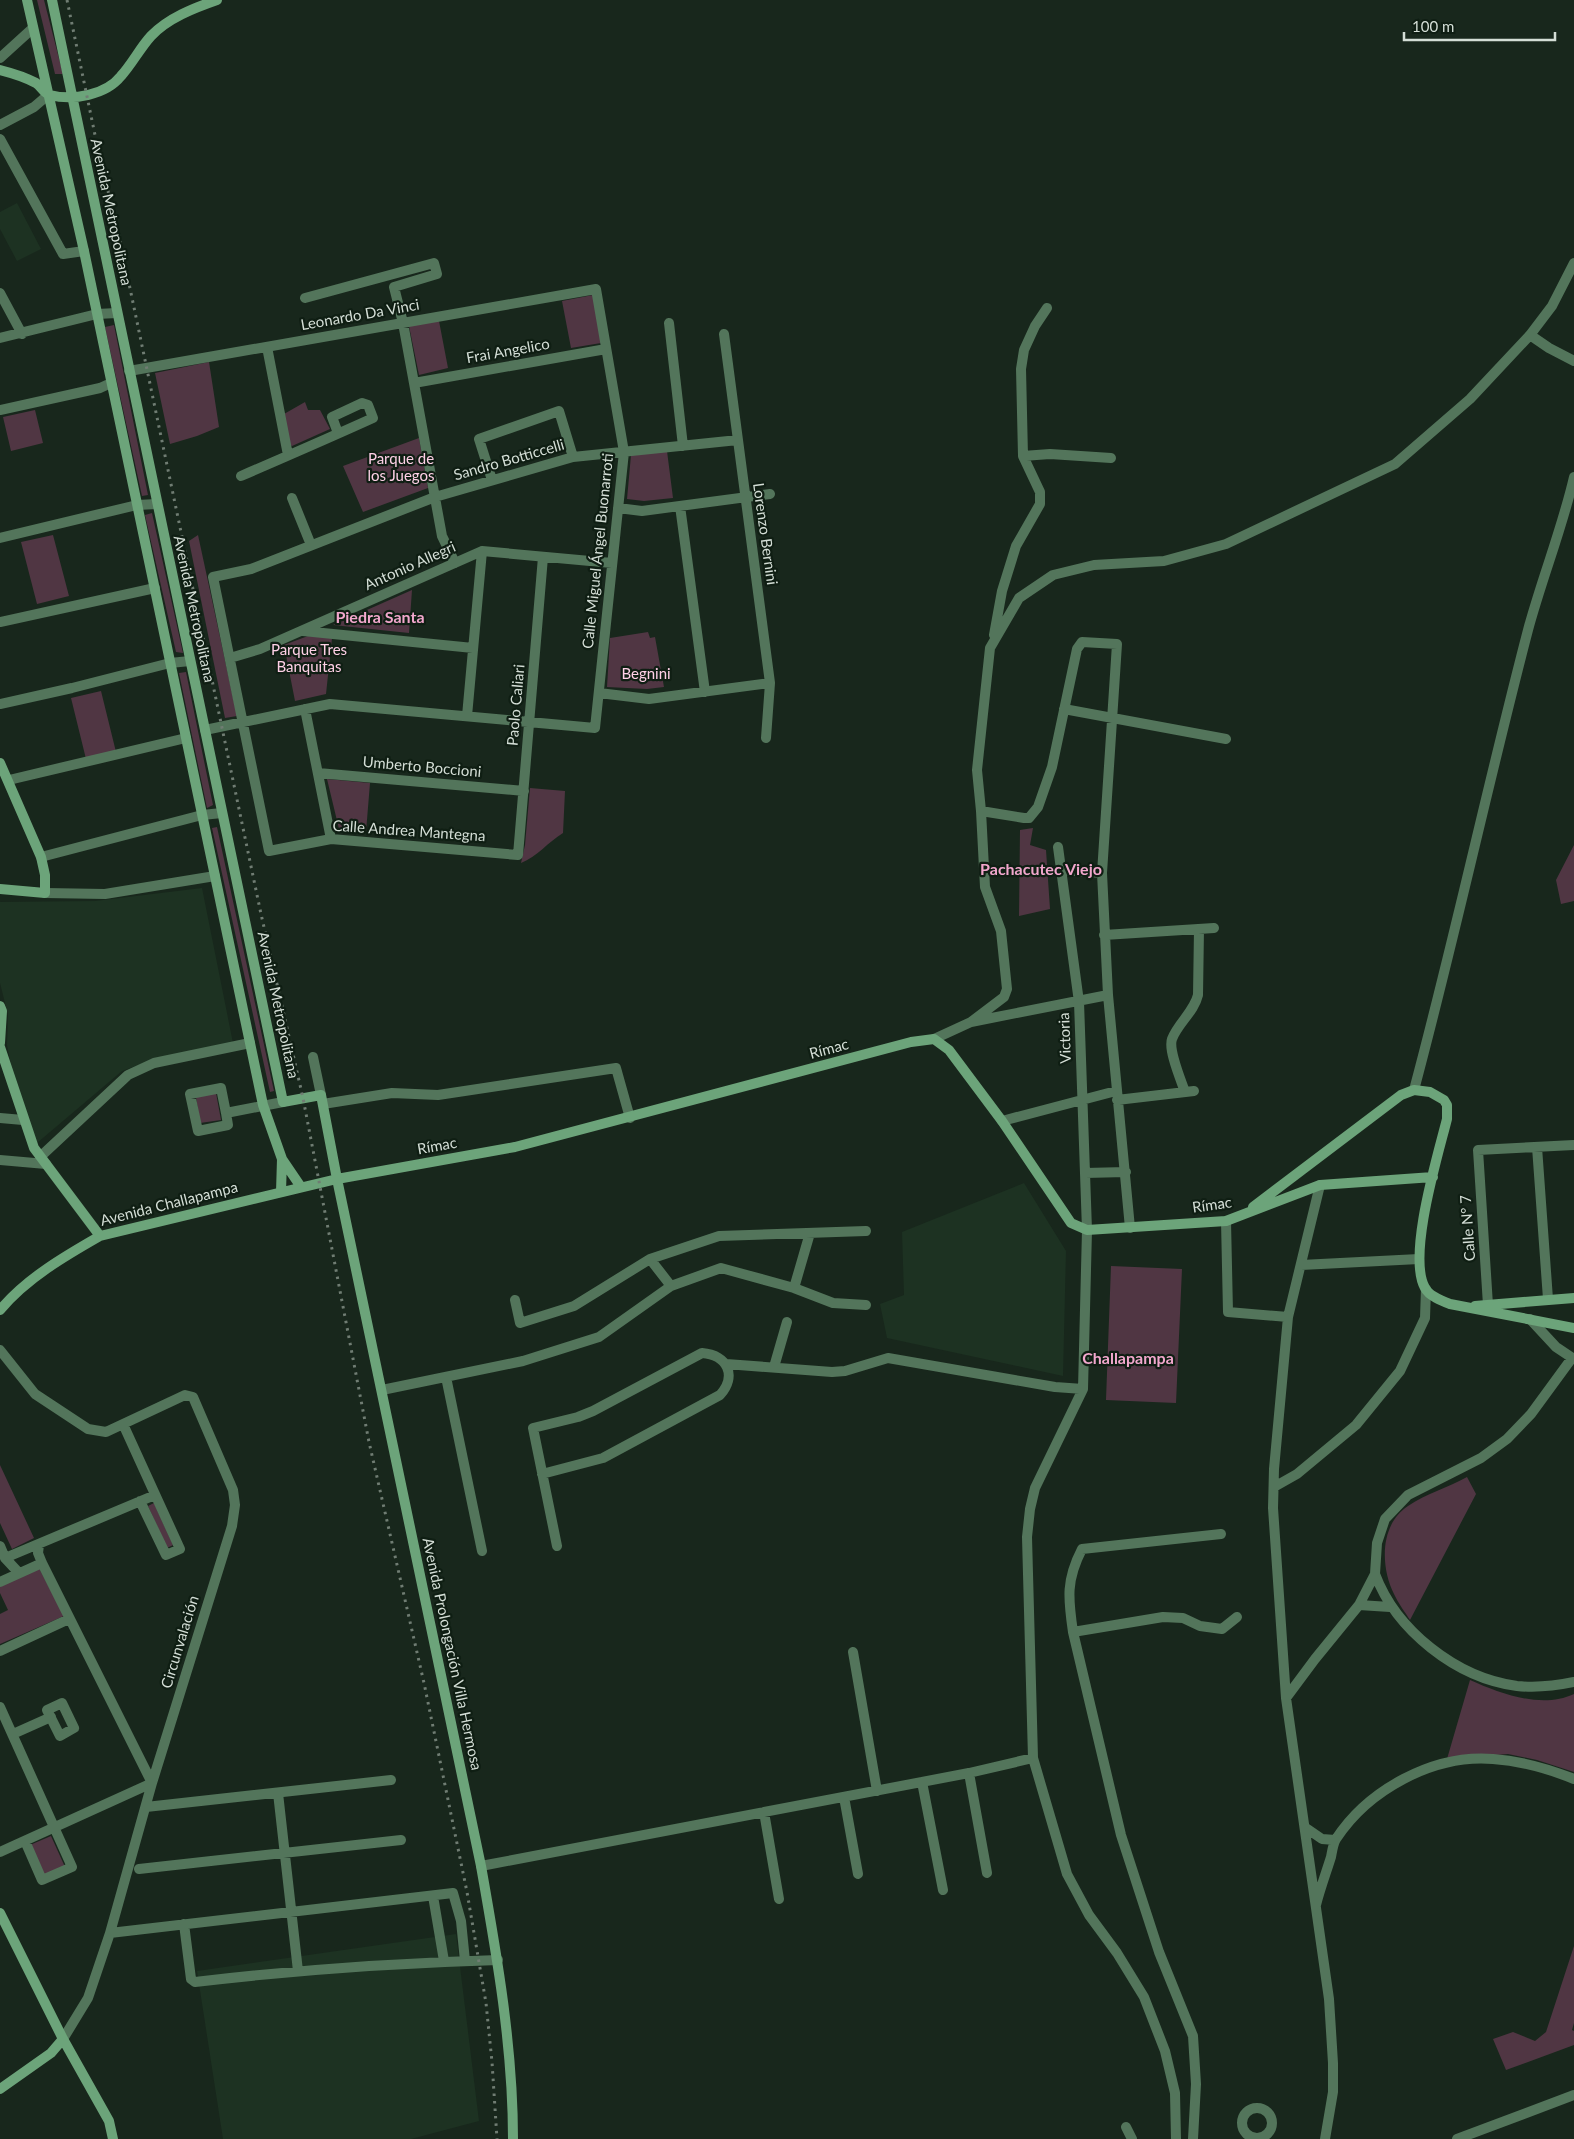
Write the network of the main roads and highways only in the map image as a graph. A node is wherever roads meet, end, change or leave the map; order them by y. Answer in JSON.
{"nodes":[{"id":1,"x":27,"y":0,"type":"edge"},
{"id":2,"x":52,"y":0,"type":"edge"},
{"id":3,"x":217,"y":0,"type":"edge"},
{"id":4,"x":0,"y":70,"type":"edge"},
{"id":5,"x":48,"y":95,"type":"junction"},
{"id":6,"x":72,"y":97,"type":"junction"},
{"id":7,"x":0,"y":763,"type":"edge"},
{"id":8,"x":0,"y":890,"type":"edge"},
{"id":9,"x":0,"y":1006,"type":"edge"},
{"id":10,"x":0,"y":1043,"type":"edge"},
{"id":11,"x":1,"y":1053,"type":"edge"},
{"id":12,"x":282,"y":1159,"type":"junction"},
{"id":13,"x":1433,"y":1177,"type":"junction"},
{"id":14,"x":337,"y":1179,"type":"junction"},
{"id":15,"x":301,"y":1187,"type":"junction"},
{"id":16,"x":281,"y":1192,"type":"junction"},
{"id":17,"x":1242,"y":1215,"type":"junction"},
{"id":18,"x":100,"y":1236,"type":"junction"},
{"id":19,"x":1574,"y":1298,"type":"edge"},
{"id":20,"x":1461,"y":1307,"type":"junction"},
{"id":21,"x":0,"y":1310,"type":"edge"},
{"id":22,"x":1574,"y":1328,"type":"edge"},
{"id":23,"x":0,"y":1913,"type":"edge"},
{"id":24,"x":63,"y":2039,"type":"junction"},
{"id":25,"x":0,"y":2089,"type":"edge"},
{"id":26,"x":113,"y":2139,"type":"edge"},
{"id":27,"x":513,"y":2139,"type":"edge"}],
"edges":[{"from":1,"to":5,"type":"main road"},
{"from":2,"to":6,"type":"main road","name":"Avenida Metropolitana"},
{"from":3,"to":6,"type":"main road"},
{"from":4,"to":5,"type":"main road"},
{"from":5,"to":6,"type":"main road"},
{"from":5,"to":12,"type":"main road"},
{"from":6,"to":14,"type":"main road","name":"Avenida Metropolitana"},
{"from":7,"to":8,"type":"main road"},
{"from":9,"to":10,"type":"main road"},
{"from":11,"to":18,"type":"main road"},
{"from":12,"to":15,"type":"main road"},
{"from":12,"to":16,"type":"main road"},
{"from":13,"to":17,"type":"main road","name":"Rímac"},
{"from":13,"to":17,"type":"main road","name":"Rímac"},
{"from":13,"to":20,"type":"main road"},
{"from":14,"to":15,"type":"main road","name":"Avenida Challapampa"},
{"from":14,"to":17,"type":"main road","name":"Rímac"},
{"from":14,"to":27,"type":"main road","name":"Avenida Prolongación Villa Hermosa"},
{"from":15,"to":16,"type":"main road","name":"Avenida Challapampa"},
{"from":16,"to":18,"type":"main road","name":"Avenida Challapampa"},
{"from":18,"to":21,"type":"main road","name":"Avenida Challapampa"},
{"from":19,"to":20,"type":"main road"},
{"from":20,"to":22,"type":"main road"},
{"from":23,"to":24,"type":"main road"},
{"from":24,"to":25,"type":"main road","name":"Circunvalación"},
{"from":24,"to":26,"type":"main road"}]}
